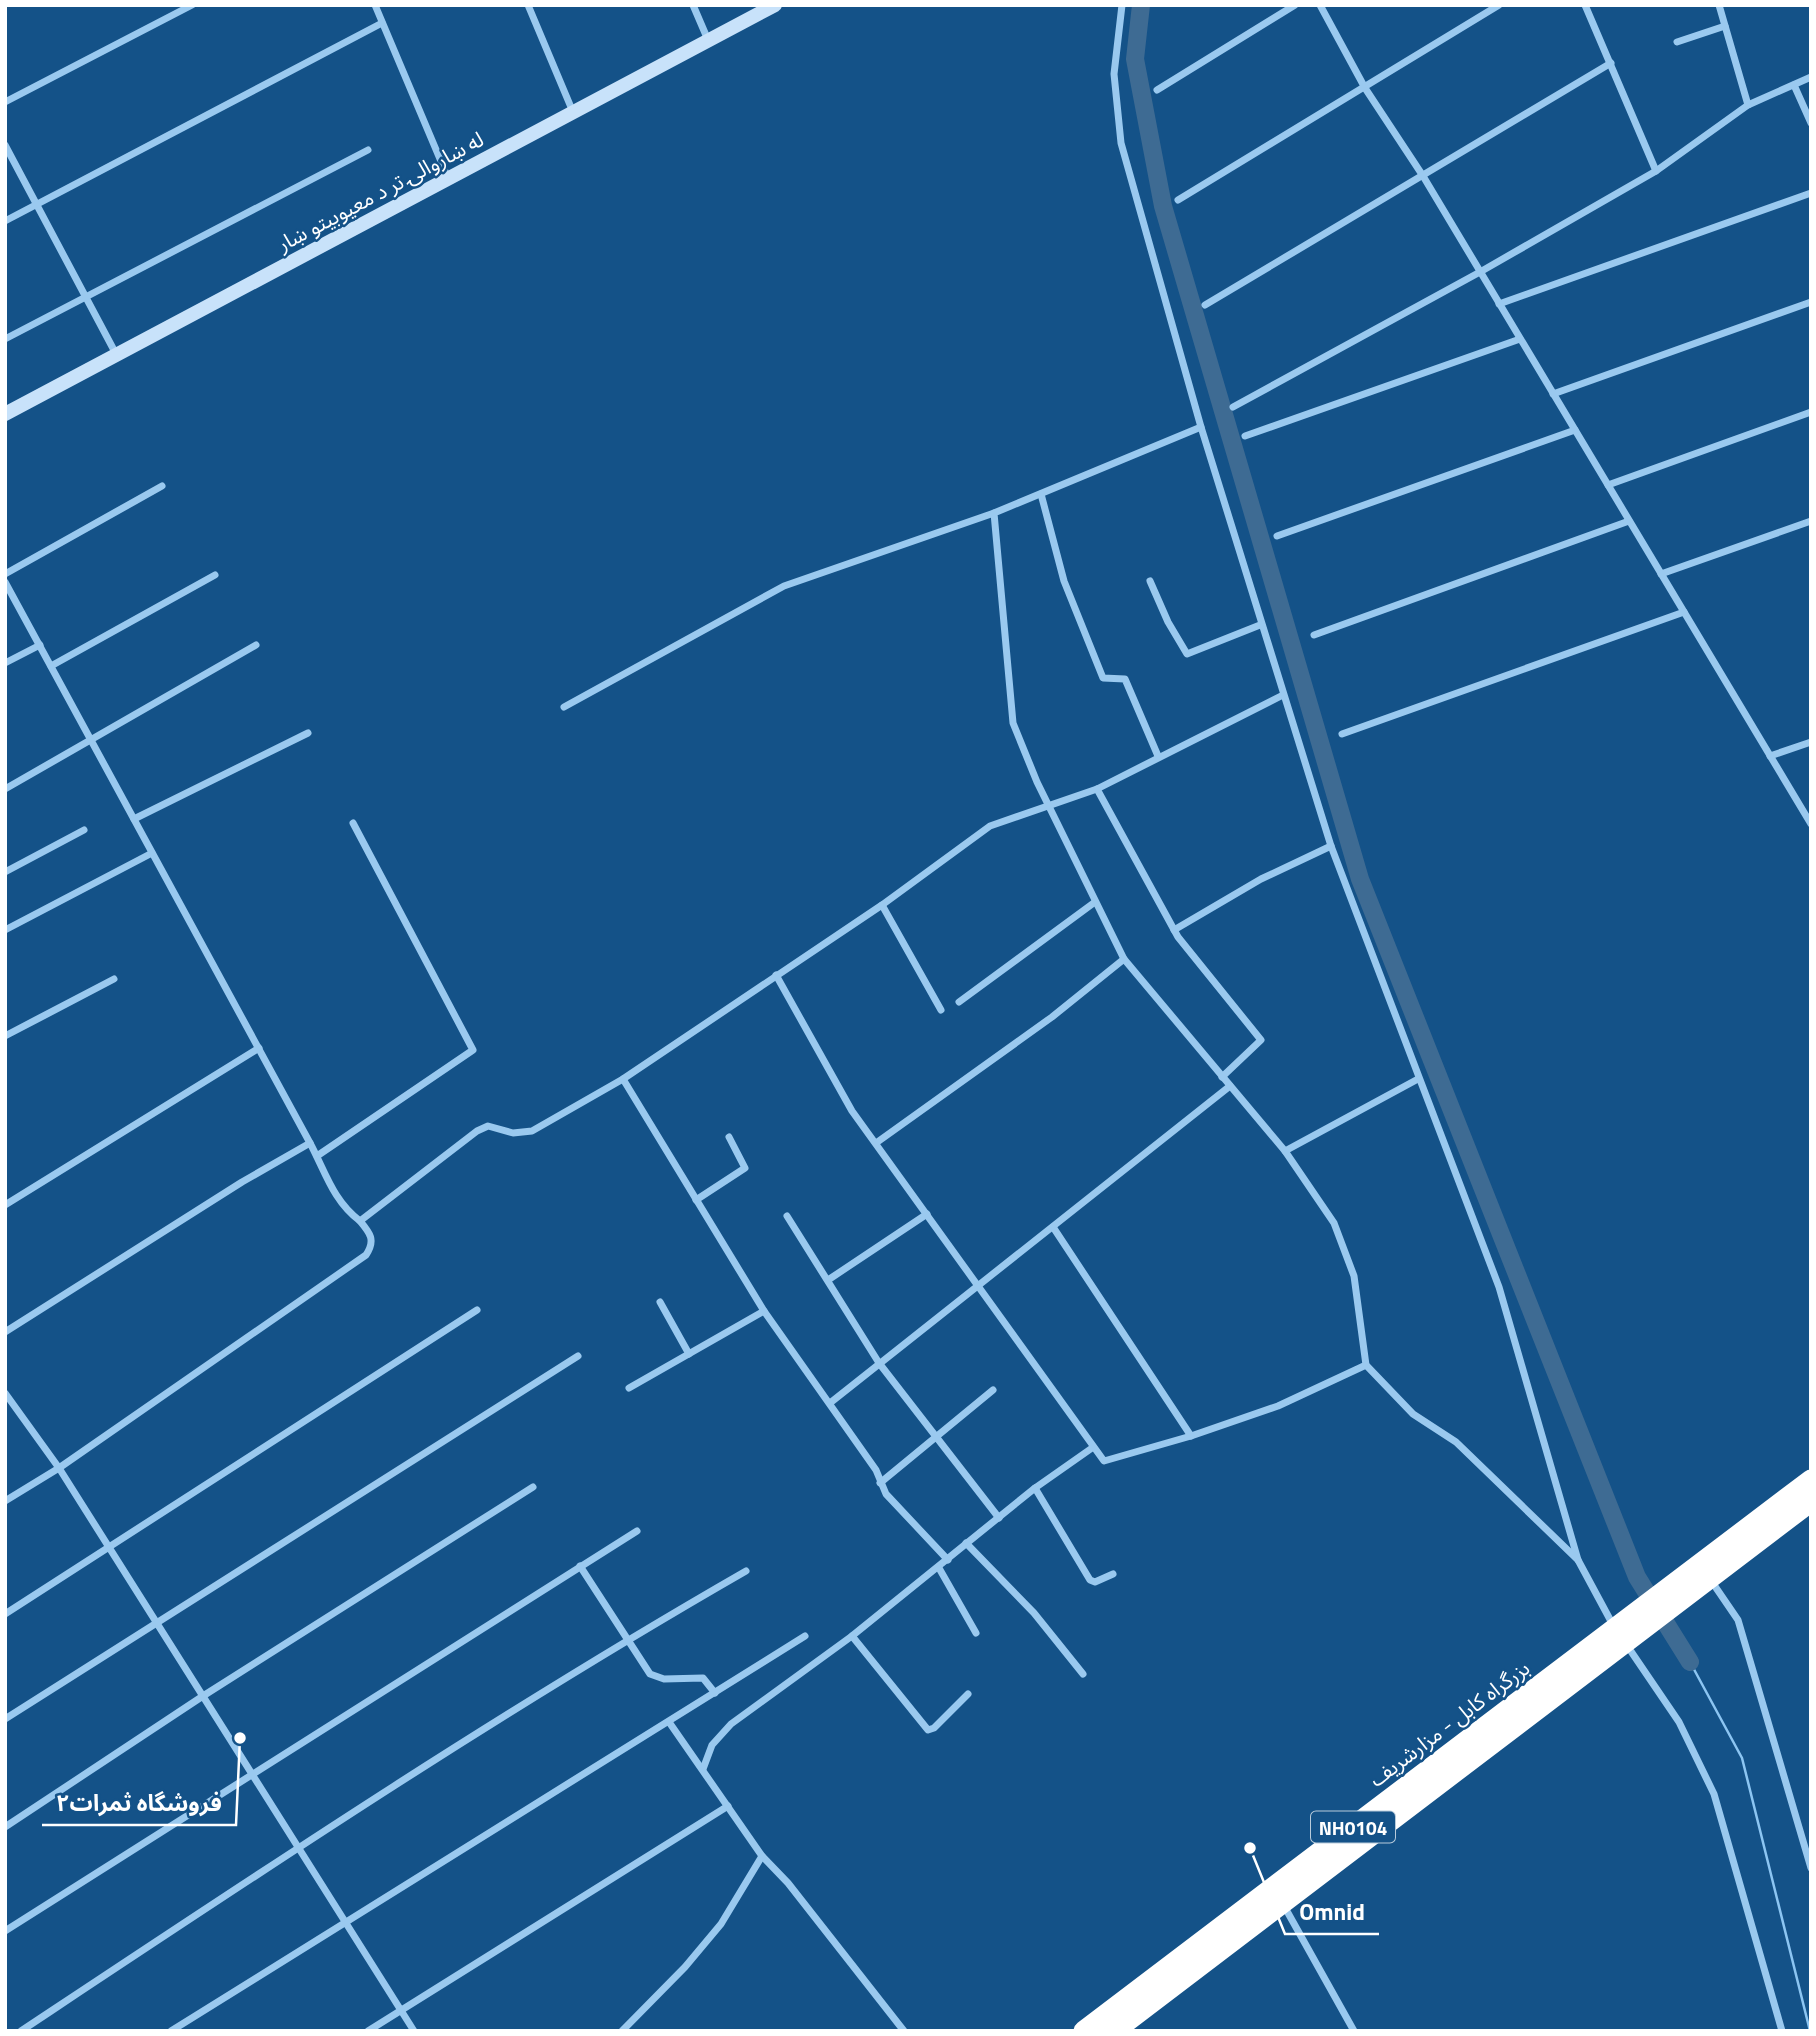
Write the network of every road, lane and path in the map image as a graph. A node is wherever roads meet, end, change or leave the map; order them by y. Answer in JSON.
{"nodes":[{"id":1,"x":192,"y":5,"type":"edge"},
{"id":2,"x":375,"y":5,"type":"edge"},
{"id":3,"x":528,"y":5,"type":"edge"},
{"id":4,"x":693,"y":5,"type":"edge"},
{"id":5,"x":775,"y":5,"type":"edge"},
{"id":6,"x":1122,"y":5,"type":"edge"},
{"id":7,"x":1294,"y":5,"type":"edge"},
{"id":8,"x":1320,"y":5,"type":"edge"},
{"id":9,"x":1499,"y":5,"type":"edge"},
{"id":10,"x":1585,"y":5,"type":"edge"},
{"id":11,"x":1719,"y":5,"type":"edge"},
{"id":12,"x":382,"y":23,"type":"junction"},
{"id":13,"x":1725,"y":26,"type":"junction"},
{"id":14,"x":708,"y":41,"type":"junction"},
{"id":15,"x":1677,"y":42,"type":"dead end"},
{"id":16,"x":1612,"y":63,"type":"junction"},
{"id":17,"x":1811,"y":77,"type":"edge"},
{"id":18,"x":1794,"y":85,"type":"junction"},
{"id":19,"x":1365,"y":88,"type":"junction"},
{"id":20,"x":1157,"y":90,"type":"dead end"},
{"id":21,"x":5,"y":102,"type":"edge"},
{"id":22,"x":1748,"y":105,"type":"junction"},
{"id":23,"x":573,"y":113,"type":"junction"},
{"id":24,"x":1811,"y":123,"type":"edge"},
{"id":25,"x":5,"y":145,"type":"edge"},
{"id":26,"x":368,"y":150,"type":"dead end"},
{"id":27,"x":1656,"y":172,"type":"junction"},
{"id":28,"x":1423,"y":176,"type":"junction"},
{"id":29,"x":448,"y":179,"type":"junction"},
{"id":30,"x":1811,"y":193,"type":"edge"},
{"id":31,"x":1178,"y":200,"type":"dead end"},
{"id":32,"x":37,"y":205,"type":"junction"},
{"id":33,"x":5,"y":221,"type":"edge"},
{"id":34,"x":1480,"y":272,"type":"junction"},
{"id":35,"x":86,"y":297,"type":"junction"},
{"id":36,"x":1811,"y":302,"type":"edge"},
{"id":37,"x":1499,"y":304,"type":"junction"},
{"id":38,"x":1205,"y":305,"type":"dead end"},
{"id":39,"x":5,"y":339,"type":"edge"},
{"id":40,"x":1520,"y":339,"type":"junction"},
{"id":41,"x":116,"y":354,"type":"junction"},
{"id":42,"x":1553,"y":394,"type":"junction"},
{"id":43,"x":1233,"y":407,"type":"dead end"},
{"id":44,"x":1811,"y":412,"type":"edge"},
{"id":45,"x":5,"y":414,"type":"edge"},
{"id":46,"x":1201,"y":427,"type":"junction"},
{"id":47,"x":1575,"y":430,"type":"junction"},
{"id":48,"x":1245,"y":436,"type":"dead end"},
{"id":49,"x":1608,"y":485,"type":"junction"},
{"id":50,"x":162,"y":486,"type":"dead end"},
{"id":51,"x":1041,"y":494,"type":"junction"},
{"id":52,"x":994,"y":513,"type":"junction"},
{"id":53,"x":1629,"y":521,"type":"junction"},
{"id":54,"x":1811,"y":521,"type":"edge"},
{"id":55,"x":1277,"y":536,"type":"dead end"},
{"id":56,"x":5,"y":574,"type":"edge"},
{"id":57,"x":1661,"y":574,"type":"junction"},
{"id":58,"x":215,"y":575,"type":"dead end"},
{"id":59,"x":1150,"y":581,"type":"dead end"},
{"id":60,"x":5,"y":582,"type":"edge"},
{"id":61,"x":1684,"y":612,"type":"junction"},
{"id":62,"x":1260,"y":625,"type":"junction"},
{"id":63,"x":1314,"y":635,"type":"dead end"},
{"id":64,"x":40,"y":645,"type":"junction"},
{"id":65,"x":256,"y":645,"type":"dead end"},
{"id":66,"x":5,"y":663,"type":"edge"},
{"id":67,"x":51,"y":666,"type":"junction"},
{"id":68,"x":1283,"y":695,"type":"junction"},
{"id":69,"x":564,"y":707,"type":"dead end"},
{"id":70,"x":308,"y":733,"type":"dead end"},
{"id":71,"x":1342,"y":734,"type":"dead end"},
{"id":72,"x":92,"y":741,"type":"junction"},
{"id":73,"x":1811,"y":742,"type":"edge"},
{"id":74,"x":1158,"y":756,"type":"junction"},
{"id":75,"x":1770,"y":757,"type":"junction"},
{"id":76,"x":5,"y":789,"type":"edge"},
{"id":77,"x":1097,"y":789,"type":"junction"},
{"id":78,"x":1049,"y":805,"type":"junction"},
{"id":79,"x":134,"y":819,"type":"junction"},
{"id":80,"x":353,"y":823,"type":"dead end"},
{"id":81,"x":1811,"y":824,"type":"edge"},
{"id":82,"x":84,"y":830,"type":"dead end"},
{"id":83,"x":1331,"y":846,"type":"junction"},
{"id":84,"x":152,"y":853,"type":"junction"},
{"id":85,"x":5,"y":872,"type":"edge"},
{"id":86,"x":1095,"y":902,"type":"junction"},
{"id":87,"x":882,"y":905,"type":"junction"},
{"id":88,"x":5,"y":930,"type":"edge"},
{"id":89,"x":1174,"y":930,"type":"junction"},
{"id":90,"x":1124,"y":959,"type":"junction"},
{"id":91,"x":776,"y":975,"type":"junction"},
{"id":92,"x":114,"y":979,"type":"dead end"},
{"id":93,"x":959,"y":1002,"type":"dead end"},
{"id":94,"x":942,"y":1010,"type":"dead end"},
{"id":95,"x":5,"y":1037,"type":"edge"},
{"id":96,"x":259,"y":1048,"type":"junction"},
{"id":97,"x":1222,"y":1077,"type":"junction"},
{"id":98,"x":622,"y":1079,"type":"junction"},
{"id":99,"x":1418,"y":1079,"type":"junction"},
{"id":100,"x":1230,"y":1086,"type":"junction"},
{"id":101,"x":729,"y":1137,"type":"dead end"},
{"id":102,"x":310,"y":1143,"type":"junction"},
{"id":103,"x":876,"y":1143,"type":"junction"},
{"id":104,"x":1285,"y":1151,"type":"junction"},
{"id":105,"x":317,"y":1156,"type":"junction"},
{"id":106,"x":696,"y":1200,"type":"junction"},
{"id":107,"x":5,"y":1205,"type":"edge"},
{"id":108,"x":927,"y":1214,"type":"junction"},
{"id":109,"x":787,"y":1216,"type":"dead end"},
{"id":110,"x":360,"y":1221,"type":"junction"},
{"id":111,"x":1053,"y":1227,"type":"junction"},
{"id":112,"x":828,"y":1280,"type":"junction"},
{"id":113,"x":979,"y":1286,"type":"junction"},
{"id":114,"x":660,"y":1302,"type":"dead end"},
{"id":115,"x":477,"y":1310,"type":"dead end"},
{"id":116,"x":764,"y":1311,"type":"junction"},
{"id":117,"x":5,"y":1332,"type":"edge"},
{"id":118,"x":689,"y":1354,"type":"junction"},
{"id":119,"x":578,"y":1356,"type":"dead end"},
{"id":120,"x":879,"y":1363,"type":"junction"},
{"id":121,"x":1366,"y":1365,"type":"junction"},
{"id":122,"x":629,"y":1388,"type":"dead end"},
{"id":123,"x":993,"y":1390,"type":"dead end"},
{"id":124,"x":5,"y":1393,"type":"edge"},
{"id":125,"x":831,"y":1403,"type":"junction"},
{"id":126,"x":1191,"y":1436,"type":"junction"},
{"id":127,"x":935,"y":1437,"type":"junction"},
{"id":128,"x":1092,"y":1448,"type":"junction"},
{"id":129,"x":59,"y":1468,"type":"junction"},
{"id":130,"x":1811,"y":1480,"type":"edge"},
{"id":131,"x":880,"y":1483,"type":"junction"},
{"id":132,"x":533,"y":1487,"type":"dead end"},
{"id":133,"x":1035,"y":1488,"type":"junction"},
{"id":134,"x":5,"y":1501,"type":"edge"},
{"id":135,"x":1811,"y":1501,"type":"edge"},
{"id":136,"x":999,"y":1518,"type":"junction"},
{"id":137,"x":637,"y":1531,"type":"dead end"},
{"id":138,"x":966,"y":1543,"type":"junction"},
{"id":139,"x":108,"y":1547,"type":"junction"},
{"id":140,"x":948,"y":1560,"type":"junction"},
{"id":141,"x":1578,"y":1560,"type":"junction"},
{"id":142,"x":580,"y":1566,"type":"junction"},
{"id":143,"x":939,"y":1567,"type":"junction"},
{"id":144,"x":746,"y":1572,"type":"dead end"},
{"id":145,"x":1114,"y":1574,"type":"dead end"},
{"id":146,"x":1710,"y":1579,"type":"junction"},
{"id":147,"x":1685,"y":1587,"type":"junction"},
{"id":148,"x":5,"y":1615,"type":"edge"},
{"id":149,"x":156,"y":1622,"type":"junction"},
{"id":150,"x":976,"y":1633,"type":"dead end"},
{"id":151,"x":1624,"y":1634,"type":"junction"},
{"id":152,"x":804,"y":1636,"type":"dead end"},
{"id":153,"x":852,"y":1636,"type":"junction"},
{"id":154,"x":627,"y":1640,"type":"junction"},
{"id":155,"x":1083,"y":1674,"type":"dead end"},
{"id":156,"x":715,"y":1693,"type":"junction"},
{"id":157,"x":968,"y":1694,"type":"dead end"},
{"id":158,"x":203,"y":1696,"type":"junction"},
{"id":159,"x":5,"y":1719,"type":"edge"},
{"id":160,"x":669,"y":1722,"type":"junction"},
{"id":161,"x":703,"y":1769,"type":"junction"},
{"id":162,"x":251,"y":1772,"type":"junction"},
{"id":163,"x":728,"y":1806,"type":"junction"},
{"id":164,"x":5,"y":1827,"type":"edge"},
{"id":165,"x":299,"y":1847,"type":"junction"},
{"id":166,"x":762,"y":1856,"type":"junction"},
{"id":167,"x":1811,"y":1868,"type":"edge"},
{"id":168,"x":1283,"y":1903,"type":"junction"},
{"id":169,"x":346,"y":1922,"type":"junction"},
{"id":170,"x":5,"y":1931,"type":"edge"},
{"id":171,"x":401,"y":2010,"type":"junction"},
{"id":172,"x":21,"y":2031,"type":"edge"},
{"id":173,"x":171,"y":2031,"type":"edge"},
{"id":174,"x":368,"y":2031,"type":"edge"},
{"id":175,"x":414,"y":2031,"type":"edge"},
{"id":176,"x":622,"y":2031,"type":"edge"},
{"id":177,"x":904,"y":2031,"type":"edge"},
{"id":178,"x":1084,"y":2031,"type":"edge"},
{"id":179,"x":1114,"y":2031,"type":"edge"},
{"id":180,"x":1354,"y":2031,"type":"edge"},
{"id":181,"x":1782,"y":2031,"type":"edge"}],
"edges":[{"from":1,"to":21,"type":"street"},
{"from":2,"to":12,"type":"street"},
{"from":3,"to":23,"type":"street"},
{"from":4,"to":14,"type":"street"},
{"from":5,"to":14,"type":"street","name":"له ښاروالۍ تر د معیوبیتو ښار"},
{"from":6,"to":46,"type":"street"},
{"from":7,"to":20,"type":"street"},
{"from":8,"to":19,"type":"street"},
{"from":9,"to":19,"type":"street"},
{"from":10,"to":16,"type":"street"},
{"from":11,"to":13,"type":"street"},
{"from":12,"to":29,"type":"street"},
{"from":12,"to":32,"type":"street"},
{"from":13,"to":15,"type":"street"},
{"from":13,"to":22,"type":"street"},
{"from":14,"to":23,"type":"street","name":"له ښاروالۍ تر د معیوبیتو ښار"},
{"from":16,"to":27,"type":"street"},
{"from":16,"to":28,"type":"street"},
{"from":17,"to":18,"type":"street"},
{"from":18,"to":22,"type":"street"},
{"from":18,"to":24,"type":"street"},
{"from":19,"to":28,"type":"street"},
{"from":19,"to":31,"type":"street"},
{"from":22,"to":27,"type":"street"},
{"from":23,"to":29,"type":"street","name":"له ښاروالۍ تر د معیوبیتو ښار"},
{"from":25,"to":32,"type":"street"},
{"from":26,"to":35,"type":"street"},
{"from":27,"to":34,"type":"street"},
{"from":28,"to":34,"type":"street"},
{"from":28,"to":38,"type":"street"},
{"from":29,"to":41,"type":"street","name":"له ښاروالۍ تر د معیوبیتو ښار"},
{"from":30,"to":37,"type":"street"},
{"from":32,"to":33,"type":"street"},
{"from":32,"to":35,"type":"street"},
{"from":34,"to":37,"type":"street"},
{"from":34,"to":43,"type":"street"},
{"from":35,"to":39,"type":"street"},
{"from":35,"to":41,"type":"street"},
{"from":36,"to":42,"type":"street"},
{"from":37,"to":40,"type":"street"},
{"from":40,"to":42,"type":"street"},
{"from":40,"to":48,"type":"street"},
{"from":41,"to":45,"type":"street","name":"له ښاروالۍ تر د معیوبیتو ښار"},
{"from":42,"to":47,"type":"street"},
{"from":44,"to":49,"type":"street"},
{"from":46,"to":51,"type":"street"},
{"from":46,"to":62,"type":"street"},
{"from":47,"to":49,"type":"street"},
{"from":47,"to":55,"type":"street"},
{"from":49,"to":53,"type":"street"},
{"from":50,"to":56,"type":"street"},
{"from":51,"to":52,"type":"street"},
{"from":51,"to":74,"type":"street"},
{"from":52,"to":69,"type":"street"},
{"from":52,"to":78,"type":"street"},
{"from":53,"to":57,"type":"street"},
{"from":53,"to":63,"type":"street"},
{"from":54,"to":57,"type":"street"},
{"from":57,"to":61,"type":"street"},
{"from":58,"to":67,"type":"street"},
{"from":59,"to":62,"type":"street"},
{"from":60,"to":64,"type":"street"},
{"from":61,"to":71,"type":"street"},
{"from":61,"to":75,"type":"street"},
{"from":62,"to":68,"type":"street"},
{"from":64,"to":66,"type":"street"},
{"from":64,"to":67,"type":"street"},
{"from":65,"to":72,"type":"street"},
{"from":67,"to":72,"type":"street"},
{"from":68,"to":74,"type":"street"},
{"from":68,"to":83,"type":"street"},
{"from":70,"to":79,"type":"street"},
{"from":72,"to":76,"type":"street"},
{"from":72,"to":79,"type":"street"},
{"from":73,"to":75,"type":"street"},
{"from":74,"to":77,"type":"street"},
{"from":75,"to":81,"type":"street"},
{"from":77,"to":78,"type":"street"},
{"from":77,"to":89,"type":"street"},
{"from":78,"to":86,"type":"street"},
{"from":78,"to":87,"type":"street"},
{"from":79,"to":84,"type":"street"},
{"from":80,"to":105,"type":"street"},
{"from":82,"to":85,"type":"street"},
{"from":83,"to":89,"type":"street"},
{"from":83,"to":99,"type":"street"},
{"from":84,"to":88,"type":"street"},
{"from":84,"to":96,"type":"street"},
{"from":86,"to":90,"type":"street"},
{"from":86,"to":93,"type":"street"},
{"from":87,"to":91,"type":"street"},
{"from":87,"to":94,"type":"street"},
{"from":89,"to":97,"type":"street"},
{"from":90,"to":97,"type":"street"},
{"from":90,"to":103,"type":"street"},
{"from":91,"to":98,"type":"street"},
{"from":91,"to":103,"type":"street"},
{"from":92,"to":95,"type":"street"},
{"from":96,"to":102,"type":"street"},
{"from":96,"to":107,"type":"street"},
{"from":97,"to":100,"type":"street"},
{"from":98,"to":106,"type":"street"},
{"from":98,"to":110,"type":"street"},
{"from":99,"to":104,"type":"street"},
{"from":99,"to":141,"type":"street"},
{"from":100,"to":104,"type":"street"},
{"from":100,"to":111,"type":"street"},
{"from":101,"to":106,"type":"street"},
{"from":102,"to":105,"type":"street"},
{"from":102,"to":117,"type":"street"},
{"from":103,"to":108,"type":"street"},
{"from":104,"to":121,"type":"street"},
{"from":105,"to":110,"type":"street"},
{"from":106,"to":116,"type":"street"},
{"from":108,"to":112,"type":"street"},
{"from":108,"to":113,"type":"street"},
{"from":109,"to":112,"type":"street"},
{"from":110,"to":129,"type":"street"},
{"from":111,"to":113,"type":"street"},
{"from":111,"to":126,"type":"street"},
{"from":112,"to":120,"type":"street"},
{"from":113,"to":120,"type":"street"},
{"from":113,"to":128,"type":"street"},
{"from":114,"to":118,"type":"street"},
{"from":115,"to":139,"type":"street"},
{"from":116,"to":118,"type":"street"},
{"from":116,"to":125,"type":"street"},
{"from":118,"to":122,"type":"street"},
{"from":119,"to":149,"type":"street"},
{"from":120,"to":125,"type":"street"},
{"from":120,"to":127,"type":"street"},
{"from":121,"to":126,"type":"street"},
{"from":121,"to":141,"type":"street"},
{"from":123,"to":127,"type":"street"},
{"from":124,"to":129,"type":"street"},
{"from":125,"to":131,"type":"street"},
{"from":126,"to":128,"type":"street"},
{"from":127,"to":131,"type":"street"},
{"from":127,"to":136,"type":"street"},
{"from":128,"to":133,"type":"street"},
{"from":129,"to":134,"type":"street"},
{"from":129,"to":139,"type":"street"},
{"from":130,"to":147,"type":"highway","name":"بزرگراه کابل - مزارشریف","number":"NH0104"},
{"from":131,"to":140,"type":"street"},
{"from":132,"to":158,"type":"street"},
{"from":133,"to":136,"type":"street"},
{"from":133,"to":145,"type":"street"},
{"from":135,"to":146,"type":"highway","name":"بزرگراه کابل - مزارشریف","number":"NH0104"},
{"from":136,"to":138,"type":"street"},
{"from":137,"to":142,"type":"street"},
{"from":138,"to":140,"type":"street"},
{"from":138,"to":155,"type":"street"},
{"from":139,"to":148,"type":"street"},
{"from":139,"to":149,"type":"street"},
{"from":140,"to":143,"type":"street"},
{"from":141,"to":151,"type":"street"},
{"from":142,"to":154,"type":"street"},
{"from":142,"to":162,"type":"street"},
{"from":143,"to":150,"type":"street"},
{"from":143,"to":153,"type":"street"},
{"from":144,"to":154,"type":"street"},
{"from":146,"to":147,"type":"highway","name":"بزرگراه کابل - مزارشریف","number":"NH0104"},
{"from":146,"to":167,"type":"street"},
{"from":147,"to":151,"type":"highway","name":"بزرگراه کابل - مزارشریف","number":"NH0104"},
{"from":149,"to":158,"type":"street"},
{"from":149,"to":159,"type":"street"},
{"from":151,"to":168,"type":"highway","name":"بزرگراه کابل - مزارشریف","number":"NH0104"},
{"from":151,"to":178,"type":"highway","name":"بزرگراه کابل - مزارشریف","number":"NH0104"},
{"from":151,"to":181,"type":"street"},
{"from":152,"to":156,"type":"street"},
{"from":153,"to":157,"type":"street"},
{"from":153,"to":161,"type":"street"},
{"from":154,"to":156,"type":"street"},
{"from":154,"to":165,"type":"street"},
{"from":156,"to":160,"type":"street"},
{"from":158,"to":162,"type":"street"},
{"from":158,"to":164,"type":"street"},
{"from":160,"to":161,"type":"street"},
{"from":160,"to":169,"type":"street"},
{"from":161,"to":163,"type":"street"},
{"from":162,"to":165,"type":"street"},
{"from":162,"to":170,"type":"street"},
{"from":163,"to":166,"type":"street"},
{"from":163,"to":171,"type":"street"},
{"from":165,"to":169,"type":"street"},
{"from":165,"to":172,"type":"street"},
{"from":166,"to":176,"type":"street"},
{"from":166,"to":177,"type":"street"},
{"from":168,"to":179,"type":"highway","name":"بزرگراه کابل - مزارشریف","number":"NH0104"},
{"from":168,"to":180,"type":"street"},
{"from":169,"to":171,"type":"street"},
{"from":169,"to":173,"type":"street"},
{"from":171,"to":174,"type":"street"},
{"from":171,"to":175,"type":"street"}]}
